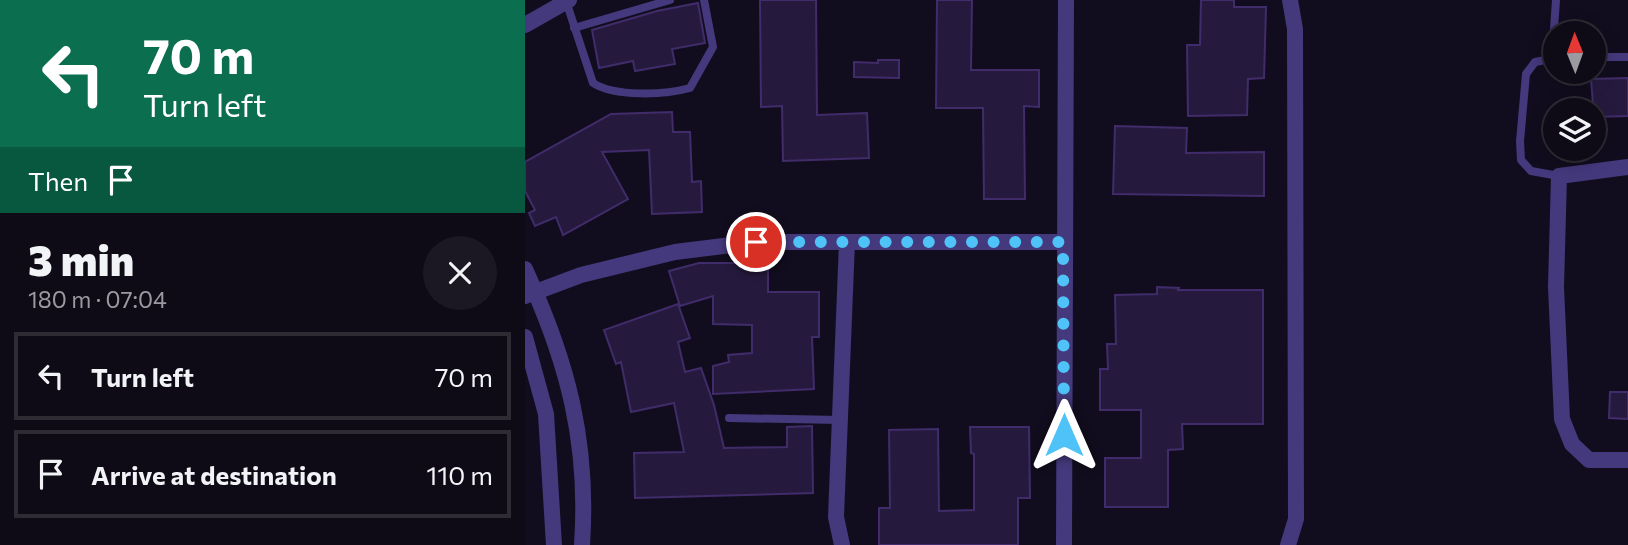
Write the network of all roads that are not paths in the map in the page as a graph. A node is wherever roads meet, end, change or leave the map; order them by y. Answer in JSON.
{"nodes":[{"id":1,"x":670,"y":0,"type":"edge"},
{"id":2,"x":704,"y":0,"type":"edge"},
{"id":3,"x":1066,"y":0,"type":"edge"},
{"id":4,"x":1290,"y":0,"type":"edge"},
{"id":5,"x":1556,"y":0,"type":"edge"},
{"id":6,"x":567,"y":1,"type":"edge"},
{"id":7,"x":1555,"y":21,"type":"edge"},
{"id":8,"x":525,"y":26,"type":"edge"},
{"id":9,"x":575,"y":28,"type":"junction"},
{"id":10,"x":1607,"y":57,"type":"edge"},
{"id":11,"x":1628,"y":57,"type":"edge"},
{"id":12,"x":1543,"y":60,"type":"edge"},
{"id":13,"x":1628,"y":166,"type":"edge"},
{"id":14,"x":1559,"y":176,"type":"junction"},
{"id":15,"x":1063,"y":242,"type":"junction"},
{"id":16,"x":847,"y":243,"type":"junction"},
{"id":17,"x":525,"y":270,"type":"edge"},
{"id":18,"x":530,"y":294,"type":"edge"},
{"id":19,"x":525,"y":337,"type":"edge"},
{"id":20,"x":729,"y":418,"type":"dead end"},
{"id":21,"x":840,"y":420,"type":"junction"},
{"id":22,"x":1628,"y":460,"type":"edge"},
{"id":23,"x":554,"y":545,"type":"edge"},
{"id":24,"x":582,"y":545,"type":"edge"},
{"id":25,"x":842,"y":545,"type":"edge"},
{"id":26,"x":1064,"y":545,"type":"edge"},
{"id":27,"x":1288,"y":545,"type":"edge"}],
"edges":[{"from":1,"to":9,"type":"lane"},
{"from":2,"to":9,"type":"lane"},
{"from":3,"to":15,"type":"street"},
{"from":4,"to":27,"type":"street"},
{"from":5,"to":7,"type":"lane"},
{"from":6,"to":8,"type":"street"},
{"from":6,"to":9,"type":"lane"},
{"from":10,"to":11,"type":"lane"},
{"from":12,"to":14,"type":"lane"},
{"from":13,"to":14,"type":"street"},
{"from":14,"to":22,"type":"street"},
{"from":15,"to":16,"type":"street"},
{"from":15,"to":26,"type":"street"},
{"from":16,"to":18,"type":"street"},
{"from":16,"to":21,"type":"street"},
{"from":17,"to":18,"type":"street"},
{"from":18,"to":24,"type":"street"},
{"from":19,"to":23,"type":"street"},
{"from":20,"to":21,"type":"lane"},
{"from":21,"to":25,"type":"street"}]}
